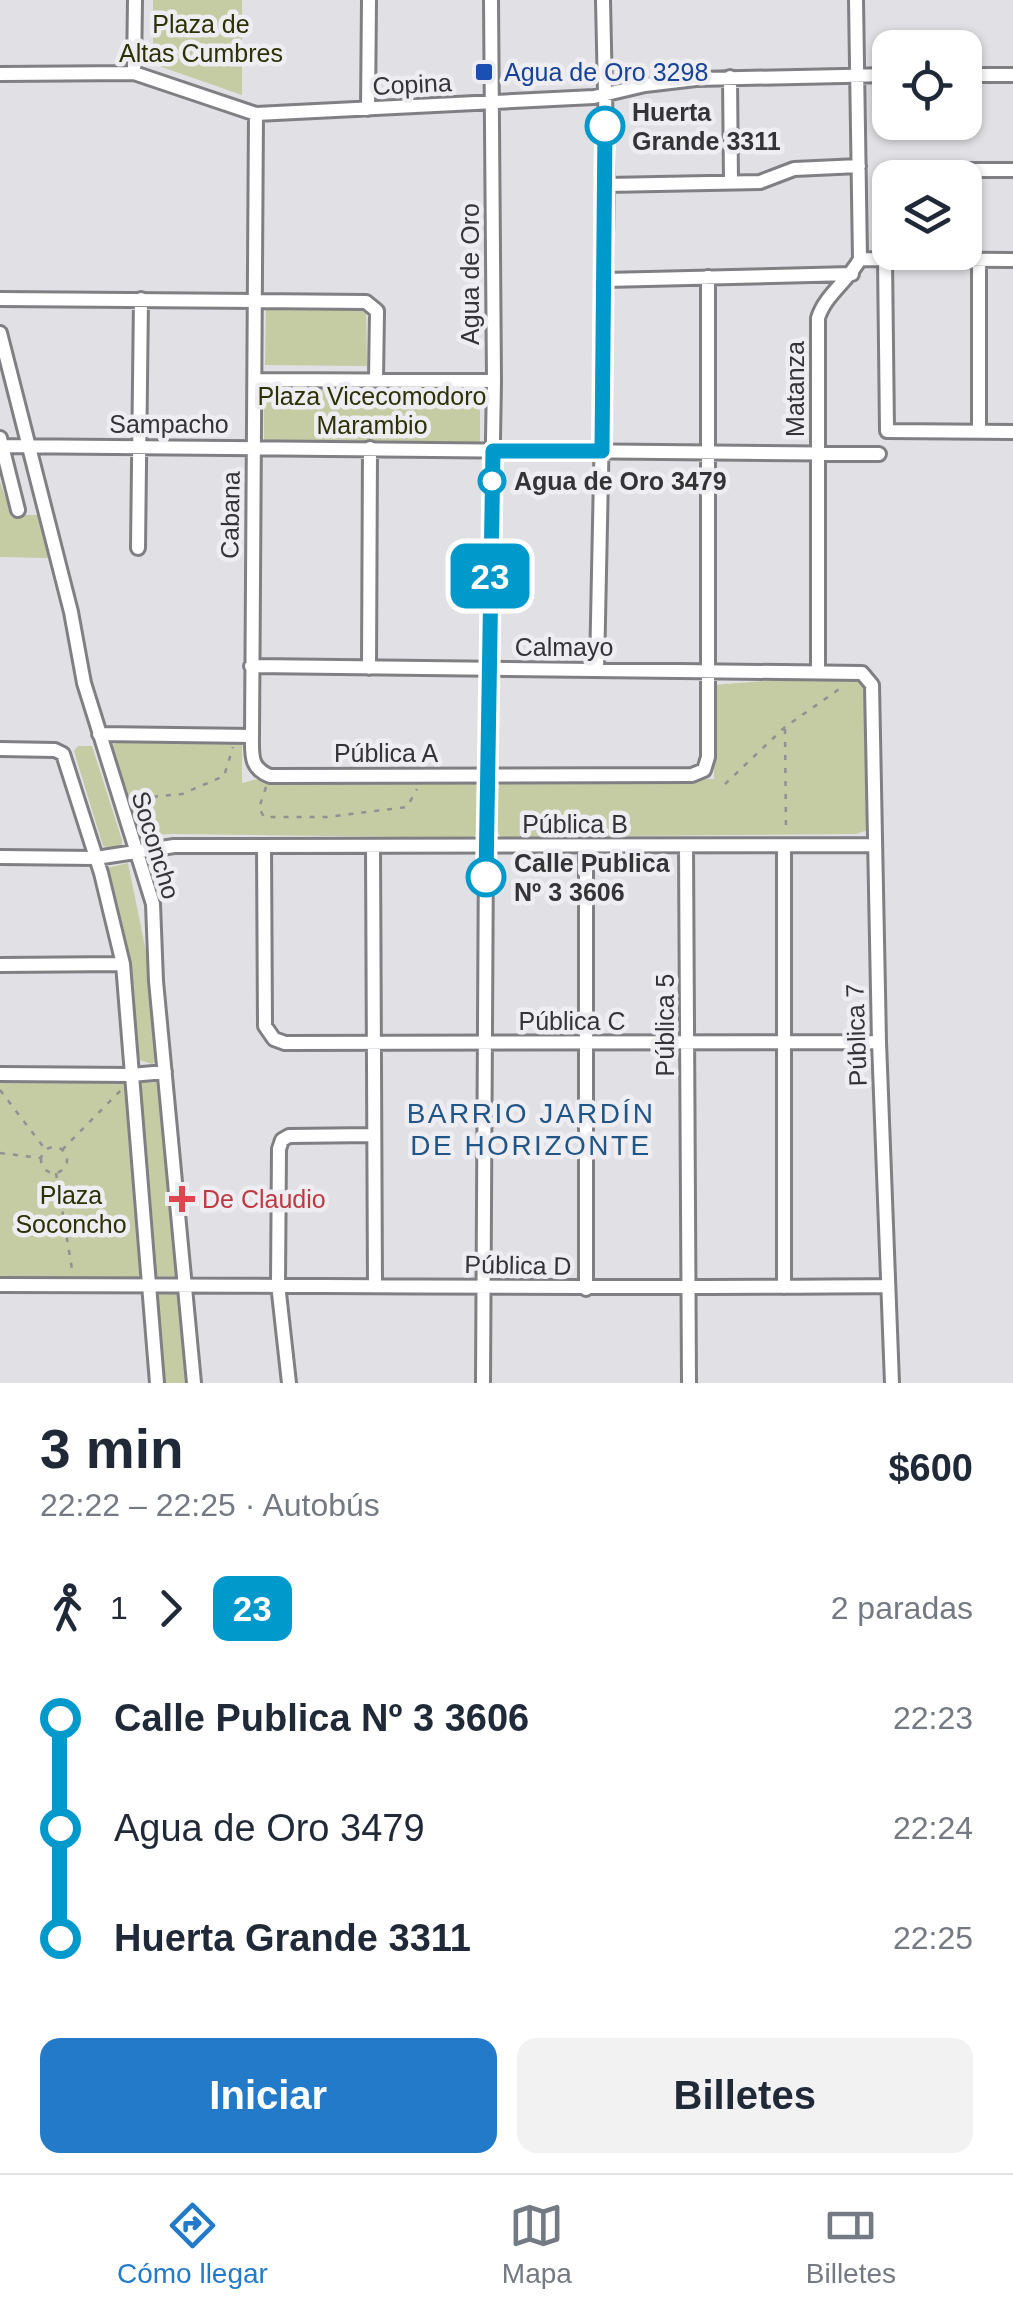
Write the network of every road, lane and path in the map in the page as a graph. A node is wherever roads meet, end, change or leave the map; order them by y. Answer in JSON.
{"nodes":[{"id":1,"x":136,"y":0,"type":"edge"},
{"id":2,"x":369,"y":0,"type":"edge"},
{"id":3,"x":490,"y":0,"type":"edge"},
{"id":4,"x":603,"y":0,"type":"edge"},
{"id":5,"x":856,"y":0,"type":"edge"},
{"id":6,"x":134,"y":73,"type":"junction"},
{"id":7,"x":0,"y":74,"type":"edge"},
{"id":8,"x":1013,"y":74,"type":"edge"},
{"id":9,"x":857,"y":75,"type":"junction"},
{"id":10,"x":872,"y":75,"type":"edge"},
{"id":11,"x":982,"y":75,"type":"edge"},
{"id":12,"x":730,"y":77,"type":"junction"},
{"id":13,"x":604,"y":96,"type":"junction"},
{"id":14,"x":492,"y":103,"type":"junction"},
{"id":15,"x":368,"y":109,"type":"junction"},
{"id":16,"x":256,"y":114,"type":"junction"},
{"id":17,"x":858,"y":166,"type":"junction"},
{"id":18,"x":982,"y":170,"type":"edge"},
{"id":19,"x":1013,"y":170,"type":"edge"},
{"id":20,"x":731,"y":182,"type":"junction"},
{"id":21,"x":606,"y":185,"type":"junction"},
{"id":22,"x":860,"y":259,"type":"junction"},
{"id":23,"x":872,"y":259,"type":"edge"},
{"id":24,"x":982,"y":260,"type":"edge"},
{"id":25,"x":1013,"y":260,"type":"edge"},
{"id":26,"x":885,"y":270,"type":"edge"},
{"id":27,"x":978,"y":270,"type":"edge"},
{"id":28,"x":852,"y":274,"type":"junction"},
{"id":29,"x":708,"y":277,"type":"junction"},
{"id":30,"x":605,"y":280,"type":"junction"},
{"id":31,"x":0,"y":298,"type":"edge"},
{"id":32,"x":141,"y":299,"type":"junction"},
{"id":33,"x":255,"y":301,"type":"junction"},
{"id":34,"x":0,"y":333,"type":"edge"},
{"id":35,"x":255,"y":380,"type":"junction"},
{"id":36,"x":376,"y":380,"type":"junction"},
{"id":37,"x":494,"y":382,"type":"junction"},
{"id":38,"x":979,"y":432,"type":"junction"},
{"id":39,"x":1013,"y":432,"type":"edge"},
{"id":40,"x":1,"y":444,"type":"edge"},
{"id":41,"x":27,"y":446,"type":"junction"},
{"id":42,"x":140,"y":446,"type":"junction"},
{"id":43,"x":253,"y":447,"type":"junction"},
{"id":44,"x":370,"y":448,"type":"junction"},
{"id":45,"x":493,"y":451,"type":"junction"},
{"id":46,"x":602,"y":451,"type":"junction"},
{"id":47,"x":707,"y":452,"type":"junction"},
{"id":48,"x":817,"y":454,"type":"junction"},
{"id":49,"x":878,"y":454,"type":"dead end"},
{"id":50,"x":18,"y":510,"type":"dead end"},
{"id":51,"x":138,"y":548,"type":"dead end"},
{"id":52,"x":251,"y":666,"type":"junction"},
{"id":53,"x":369,"y":668,"type":"junction"},
{"id":54,"x":597,"y":669,"type":"junction"},
{"id":55,"x":488,"y":670,"type":"junction"},
{"id":56,"x":708,"y":670,"type":"junction"},
{"id":57,"x":818,"y":672,"type":"junction"},
{"id":58,"x":862,"y":673,"type":"junction"},
{"id":59,"x":785,"y":727,"type":"junction"},
{"id":60,"x":99,"y":734,"type":"junction"},
{"id":61,"x":236,"y":736,"type":"junction"},
{"id":62,"x":252,"y":736,"type":"junction"},
{"id":63,"x":0,"y":750,"type":"edge"},
{"id":64,"x":426,"y":775,"type":"junction"},
{"id":65,"x":486,"y":775,"type":"junction"},
{"id":66,"x":270,"y":776,"type":"junction"},
{"id":67,"x":726,"y":784,"type":"dead end"},
{"id":68,"x":140,"y":798,"type":"dead end"},
{"id":69,"x":785,"y":838,"type":"junction"},
{"id":70,"x":874,"y":845,"type":"junction"},
{"id":71,"x":264,"y":846,"type":"junction"},
{"id":72,"x":373,"y":846,"type":"junction"},
{"id":73,"x":686,"y":846,"type":"junction"},
{"id":74,"x":486,"y":847,"type":"junction"},
{"id":75,"x":586,"y":847,"type":"junction"},
{"id":76,"x":134,"y":850,"type":"junction"},
{"id":77,"x":0,"y":857,"type":"edge"},
{"id":78,"x":96,"y":858,"type":"junction"},
{"id":79,"x":123,"y":964,"type":"junction"},
{"id":80,"x":0,"y":965,"type":"edge"},
{"id":81,"x":784,"y":1042,"type":"junction"},
{"id":82,"x":879,"y":1042,"type":"junction"},
{"id":83,"x":688,"y":1043,"type":"junction"},
{"id":84,"x":373,"y":1044,"type":"junction"},
{"id":85,"x":486,"y":1044,"type":"junction"},
{"id":86,"x":586,"y":1044,"type":"junction"},
{"id":87,"x":165,"y":1072,"type":"junction"},
{"id":88,"x":0,"y":1074,"type":"edge"},
{"id":89,"x":131,"y":1077,"type":"junction"},
{"id":90,"x":0,"y":1090,"type":"edge"},
{"id":91,"x":373,"y":1135,"type":"junction"},
{"id":92,"x":46,"y":1150,"type":"junction"},
{"id":93,"x":62,"y":1150,"type":"junction"},
{"id":94,"x":0,"y":1153,"type":"edge"},
{"id":95,"x":41,"y":1158,"type":"junction"},
{"id":96,"x":56,"y":1173,"type":"junction"},
{"id":97,"x":0,"y":1284,"type":"edge"},
{"id":98,"x":278,"y":1284,"type":"junction"},
{"id":99,"x":75,"y":1285,"type":"junction"},
{"id":100,"x":148,"y":1285,"type":"junction"},
{"id":101,"x":185,"y":1285,"type":"junction"},
{"id":102,"x":375,"y":1285,"type":"junction"},
{"id":103,"x":887,"y":1286,"type":"junction"},
{"id":104,"x":482,"y":1287,"type":"junction"},
{"id":105,"x":784,"y":1287,"type":"junction"},
{"id":106,"x":690,"y":1288,"type":"junction"},
{"id":107,"x":586,"y":1289,"type":"junction"},
{"id":108,"x":157,"y":1383,"type":"edge"},
{"id":109,"x":194,"y":1383,"type":"edge"},
{"id":110,"x":289,"y":1383,"type":"edge"},
{"id":111,"x":483,"y":1383,"type":"edge"},
{"id":112,"x":688,"y":1383,"type":"edge"},
{"id":113,"x":892,"y":1383,"type":"edge"}],
"edges":[{"from":1,"to":6,"type":"street"},
{"from":2,"to":15,"type":"street"},
{"from":3,"to":14,"type":"street","name":"Agua de Oro"},
{"from":4,"to":13,"type":"street"},
{"from":5,"to":9,"type":"street","name":"Matanza"},
{"from":6,"to":7,"type":"street","name":"Copina"},
{"from":6,"to":16,"type":"street","name":"Copina"},
{"from":8,"to":11,"type":"street"},
{"from":9,"to":10,"type":"street","name":"Copina"},
{"from":9,"to":12,"type":"street","name":"Copina"},
{"from":9,"to":17,"type":"street","name":"Matanza"},
{"from":12,"to":13,"type":"street","name":"Copina"},
{"from":12,"to":20,"type":"street"},
{"from":13,"to":14,"type":"street","name":"Copina"},
{"from":13,"to":21,"type":"street"},
{"from":14,"to":15,"type":"street","name":"Copina"},
{"from":14,"to":37,"type":"street","name":"Agua de Oro"},
{"from":15,"to":16,"type":"street","name":"Copina"},
{"from":16,"to":33,"type":"street","name":"Cabana"},
{"from":17,"to":20,"type":"street"},
{"from":17,"to":22,"type":"street","name":"Matanza"},
{"from":18,"to":19,"type":"street"},
{"from":20,"to":21,"type":"street"},
{"from":21,"to":30,"type":"street"},
{"from":22,"to":23,"type":"street"},
{"from":22,"to":28,"type":"street","name":"Matanza"},
{"from":24,"to":25,"type":"street"},
{"from":26,"to":38,"type":"street"},
{"from":27,"to":38,"type":"street"},
{"from":28,"to":29,"type":"street"},
{"from":28,"to":48,"type":"street","name":"Matanza"},
{"from":29,"to":30,"type":"street"},
{"from":29,"to":47,"type":"street"},
{"from":30,"to":46,"type":"street"},
{"from":31,"to":32,"type":"street"},
{"from":32,"to":33,"type":"street"},
{"from":32,"to":42,"type":"street"},
{"from":33,"to":35,"type":"street","name":"Cabana"},
{"from":33,"to":36,"type":"street"},
{"from":34,"to":41,"type":"street","name":"Soconcho"},
{"from":35,"to":36,"type":"street"},
{"from":35,"to":43,"type":"street","name":"Cabana"},
{"from":36,"to":37,"type":"street"},
{"from":37,"to":45,"type":"street","name":"Agua de Oro"},
{"from":38,"to":39,"type":"street"},
{"from":40,"to":41,"type":"street","name":"Sampacho"},
{"from":40,"to":50,"type":"street"},
{"from":41,"to":42,"type":"street","name":"Sampacho"},
{"from":41,"to":60,"type":"street","name":"Soconcho"},
{"from":42,"to":43,"type":"street","name":"Sampacho"},
{"from":42,"to":51,"type":"street"},
{"from":43,"to":44,"type":"street","name":"Sampacho"},
{"from":43,"to":52,"type":"street","name":"Cabana"},
{"from":44,"to":45,"type":"street","name":"Sampacho"},
{"from":44,"to":53,"type":"street"},
{"from":45,"to":46,"type":"street","name":"Sampacho"},
{"from":45,"to":55,"type":"street","name":"Agua de Oro"},
{"from":46,"to":47,"type":"street","name":"Sampacho"},
{"from":46,"to":54,"type":"street"},
{"from":47,"to":48,"type":"street","name":"Sampacho"},
{"from":47,"to":56,"type":"street"},
{"from":48,"to":49,"type":"street","name":"Sampacho"},
{"from":48,"to":57,"type":"street","name":"Matanza"},
{"from":52,"to":53,"type":"street","name":"Calmayo"},
{"from":52,"to":62,"type":"street","name":"Cabana"},
{"from":53,"to":55,"type":"street","name":"Calmayo"},
{"from":54,"to":55,"type":"street","name":"Calmayo"},
{"from":54,"to":56,"type":"street","name":"Calmayo"},
{"from":55,"to":65,"type":"street","name":"Agua de Oro"},
{"from":56,"to":57,"type":"street","name":"Calmayo"},
{"from":56,"to":65,"type":"street","name":"Pública A"},
{"from":57,"to":58,"type":"street","name":"Calmayo"},
{"from":58,"to":59,"type":"path"},
{"from":58,"to":70,"type":"street","name":"Pública 7"},
{"from":59,"to":67,"type":"path"},
{"from":59,"to":69,"type":"path"},
{"from":60,"to":61,"type":"street"},
{"from":60,"to":76,"type":"street","name":"Soconcho"},
{"from":61,"to":62,"type":"street"},
{"from":61,"to":68,"type":"path"},
{"from":62,"to":66,"type":"street"},
{"from":63,"to":78,"type":"street"},
{"from":64,"to":65,"type":"street","name":"Pública A"},
{"from":64,"to":66,"type":"street","name":"Pública A"},
{"from":64,"to":66,"type":"path"},
{"from":65,"to":74,"type":"street","name":"Agua de Oro"},
{"from":69,"to":70,"type":"street","name":"Pública B"},
{"from":69,"to":73,"type":"street","name":"Pública B"},
{"from":69,"to":81,"type":"street"},
{"from":70,"to":82,"type":"street","name":"Pública 7"},
{"from":71,"to":72,"type":"street","name":"Pública B"},
{"from":71,"to":76,"type":"street","name":"Pública B"},
{"from":71,"to":84,"type":"street","name":"Pública C"},
{"from":72,"to":74,"type":"street","name":"Pública B"},
{"from":72,"to":84,"type":"street"},
{"from":73,"to":75,"type":"street","name":"Pública B"},
{"from":73,"to":83,"type":"street","name":"Pública 5"},
{"from":74,"to":75,"type":"street","name":"Pública B"},
{"from":74,"to":85,"type":"street","name":"Agua de Oro"},
{"from":75,"to":86,"type":"street"},
{"from":76,"to":78,"type":"street","name":"Pública B"},
{"from":76,"to":87,"type":"street","name":"Soconcho"},
{"from":77,"to":78,"type":"street","name":"Pública B"},
{"from":78,"to":79,"type":"street"},
{"from":79,"to":80,"type":"street"},
{"from":79,"to":89,"type":"street"},
{"from":81,"to":82,"type":"street","name":"Pública C"},
{"from":81,"to":83,"type":"street","name":"Pública C"},
{"from":81,"to":105,"type":"street"},
{"from":82,"to":103,"type":"street","name":"Pública 7"},
{"from":83,"to":86,"type":"street","name":"Pública C"},
{"from":83,"to":106,"type":"street","name":"Pública 5"},
{"from":84,"to":85,"type":"street","name":"Pública C"},
{"from":84,"to":91,"type":"street"},
{"from":85,"to":86,"type":"street","name":"Pública C"},
{"from":85,"to":104,"type":"street"},
{"from":86,"to":107,"type":"street"},
{"from":87,"to":89,"type":"street"},
{"from":87,"to":101,"type":"street","name":"Soconcho"},
{"from":88,"to":89,"type":"street"},
{"from":89,"to":93,"type":"path"},
{"from":89,"to":100,"type":"street"},
{"from":90,"to":92,"type":"path"},
{"from":91,"to":98,"type":"street"},
{"from":91,"to":102,"type":"street"},
{"from":92,"to":93,"type":"path"},
{"from":92,"to":95,"type":"path"},
{"from":93,"to":96,"type":"path"},
{"from":94,"to":95,"type":"path"},
{"from":95,"to":96,"type":"path"},
{"from":96,"to":99,"type":"path"},
{"from":97,"to":99,"type":"street","name":"Pública D"},
{"from":98,"to":101,"type":"street","name":"Pública D"},
{"from":98,"to":102,"type":"street","name":"Pública D"},
{"from":98,"to":110,"type":"street"},
{"from":99,"to":100,"type":"street","name":"Pública D"},
{"from":100,"to":101,"type":"street","name":"Pública D"},
{"from":100,"to":108,"type":"street"},
{"from":101,"to":109,"type":"street","name":"Soconcho"},
{"from":102,"to":104,"type":"street","name":"Pública D"},
{"from":103,"to":105,"type":"street","name":"Pública D"},
{"from":103,"to":113,"type":"street","name":"Pública 7"},
{"from":104,"to":107,"type":"street","name":"Pública D"},
{"from":104,"to":111,"type":"street"},
{"from":105,"to":106,"type":"street","name":"Pública D"},
{"from":106,"to":107,"type":"street","name":"Pública D"},
{"from":106,"to":112,"type":"street","name":"Pública 5"}]}
